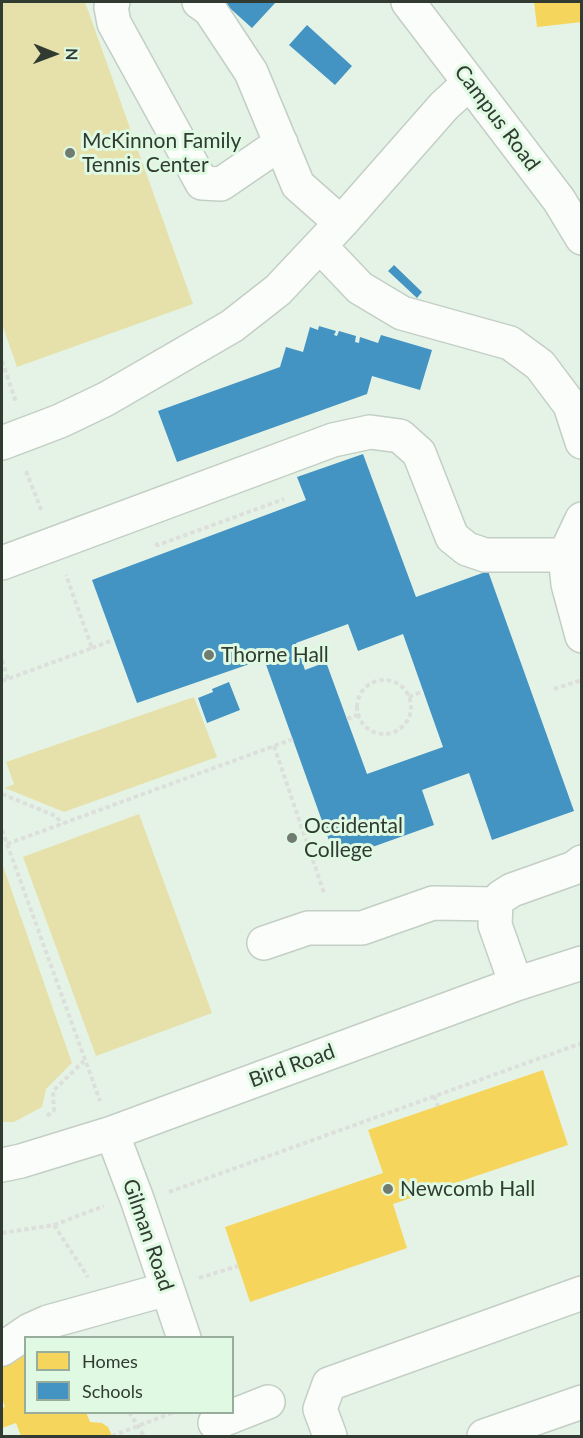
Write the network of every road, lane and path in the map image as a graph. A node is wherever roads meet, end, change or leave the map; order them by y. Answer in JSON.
{"nodes":[{"id":1,"x":113,"y":2,"type":"edge"},
{"id":2,"x":199,"y":2,"type":"edge"},
{"id":3,"x":408,"y":2,"type":"edge"},
{"id":4,"x":469,"y":83,"type":"junction"},
{"id":5,"x":281,"y":143,"type":"junction"},
{"id":6,"x":331,"y":235,"type":"junction"},
{"id":7,"x":582,"y":238,"type":"edge"},
{"id":8,"x":8,"y":441,"type":"edge"},
{"id":9,"x":582,"y":442,"type":"edge"},
{"id":10,"x":582,"y":519,"type":"edge"},
{"id":11,"x":54,"y":544,"type":"junction"},
{"id":12,"x":565,"y":555,"type":"junction"},
{"id":13,"x":2,"y":563,"type":"edge"},
{"id":14,"x":582,"y":636,"type":"edge"},
{"id":15,"x":113,"y":640,"type":"dead end"},
{"id":16,"x":92,"y":648,"type":"junction"},
{"id":17,"x":2,"y":660,"type":"edge"},
{"id":18,"x":8,"y":679,"type":"junction"},
{"id":19,"x":582,"y":680,"type":"edge"},
{"id":20,"x":2,"y":681,"type":"edge"},
{"id":21,"x":554,"y":689,"type":"dead end"},
{"id":22,"x":423,"y":691,"type":"dead end"},
{"id":23,"x":409,"y":697,"type":"junction"},
{"id":24,"x":357,"y":715,"type":"junction"},
{"id":25,"x":347,"y":719,"type":"dead end"},
{"id":26,"x":293,"y":739,"type":"dead end"},
{"id":27,"x":274,"y":746,"type":"junction"},
{"id":28,"x":2,"y":794,"type":"edge"},
{"id":29,"x":62,"y":824,"type":"junction"},
{"id":30,"x":2,"y":830,"type":"edge"},
{"id":31,"x":7,"y":844,"type":"junction"},
{"id":32,"x":582,"y":862,"type":"edge"},
{"id":33,"x":496,"y":904,"type":"junction"},
{"id":34,"x":336,"y":928,"type":"junction"},
{"id":35,"x":264,"y":943,"type":"dead end"},
{"id":36,"x":582,"y":963,"type":"edge"},
{"id":37,"x":516,"y":984,"type":"junction"},
{"id":38,"x":582,"y":1043,"type":"edge"},
{"id":39,"x":84,"y":1061,"type":"junction"},
{"id":40,"x":434,"y":1096,"type":"junction"},
{"id":41,"x":438,"y":1106,"type":"dead end"},
{"id":42,"x":46,"y":1116,"type":"dead end"},
{"id":43,"x":112,"y":1133,"type":"junction"},
{"id":44,"x":2,"y":1165,"type":"edge"},
{"id":45,"x":168,"y":1193,"type":"dead end"},
{"id":46,"x":105,"y":1205,"type":"dead end"},
{"id":47,"x":54,"y":1225,"type":"junction"},
{"id":48,"x":2,"y":1233,"type":"edge"},
{"id":49,"x":167,"y":1289,"type":"junction"},
{"id":50,"x":582,"y":1293,"type":"edge"},
{"id":51,"x":99,"y":1308,"type":"junction"},
{"id":52,"x":183,"y":1336,"type":"edge"},
{"id":53,"x":2,"y":1349,"type":"edge"},
{"id":54,"x":268,"y":1402,"type":"dead end"},
{"id":55,"x":582,"y":1402,"type":"edge"},
{"id":56,"x":130,"y":1414,"type":"edge"},
{"id":57,"x":171,"y":1414,"type":"edge"},
{"id":58,"x":215,"y":1424,"type":"edge"},
{"id":59,"x":136,"y":1427,"type":"junction"},
{"id":60,"x":112,"y":1436,"type":"edge"},
{"id":61,"x":144,"y":1437,"type":"edge"},
{"id":62,"x":330,"y":1437,"type":"edge"},
{"id":63,"x":484,"y":1437,"type":"edge"}],
"edges":[{"from":1,"to":5,"type":"street"},
{"from":2,"to":5,"type":"street"},
{"from":3,"to":4,"type":"street","name":"Campus Road"},
{"from":4,"to":6,"type":"street"},
{"from":4,"to":7,"type":"street","name":"Campus Road"},
{"from":5,"to":6,"type":"street"},
{"from":6,"to":8,"type":"street"},
{"from":6,"to":9,"type":"street"},
{"from":8,"to":11,"type":"path"},
{"from":10,"to":12,"type":"street"},
{"from":11,"to":12,"type":"street"},
{"from":11,"to":13,"type":"street"},
{"from":11,"to":16,"type":"path"},
{"from":12,"to":14,"type":"street"},
{"from":15,"to":16,"type":"path"},
{"from":16,"to":18,"type":"path"},
{"from":17,"to":18,"type":"path"},
{"from":18,"to":20,"type":"path"},
{"from":19,"to":21,"type":"path"},
{"from":22,"to":23,"type":"path"},
{"from":23,"to":24,"type":"path"},
{"from":23,"to":24,"type":"path"},
{"from":24,"to":25,"type":"path"},
{"from":26,"to":27,"type":"path"},
{"from":27,"to":29,"type":"path"},
{"from":27,"to":34,"type":"path"},
{"from":28,"to":29,"type":"path"},
{"from":29,"to":31,"type":"path"},
{"from":30,"to":31,"type":"path"},
{"from":31,"to":39,"type":"path"},
{"from":32,"to":33,"type":"street"},
{"from":33,"to":34,"type":"street"},
{"from":33,"to":37,"type":"street"},
{"from":34,"to":35,"type":"street"},
{"from":36,"to":37,"type":"street","name":"Bird Road"},
{"from":37,"to":43,"type":"street","name":"Bird Road"},
{"from":38,"to":40,"type":"path"},
{"from":39,"to":42,"type":"path"},
{"from":39,"to":43,"type":"path"},
{"from":40,"to":41,"type":"path"},
{"from":40,"to":45,"type":"path"},
{"from":43,"to":44,"type":"street","name":"Bird Road"},
{"from":43,"to":49,"type":"street","name":"Gilman Road"},
{"from":46,"to":47,"type":"path"},
{"from":47,"to":48,"type":"path"},
{"from":47,"to":51,"type":"path"},
{"from":49,"to":51,"type":"street"},
{"from":49,"to":52,"type":"street","name":"Gilman Road"},
{"from":50,"to":62,"type":"street"},
{"from":51,"to":53,"type":"street"},
{"from":54,"to":58,"type":"street"},
{"from":55,"to":63,"type":"street"},
{"from":56,"to":59,"type":"path"},
{"from":57,"to":59,"type":"path"},
{"from":59,"to":60,"type":"path"},
{"from":59,"to":61,"type":"path"}]}
